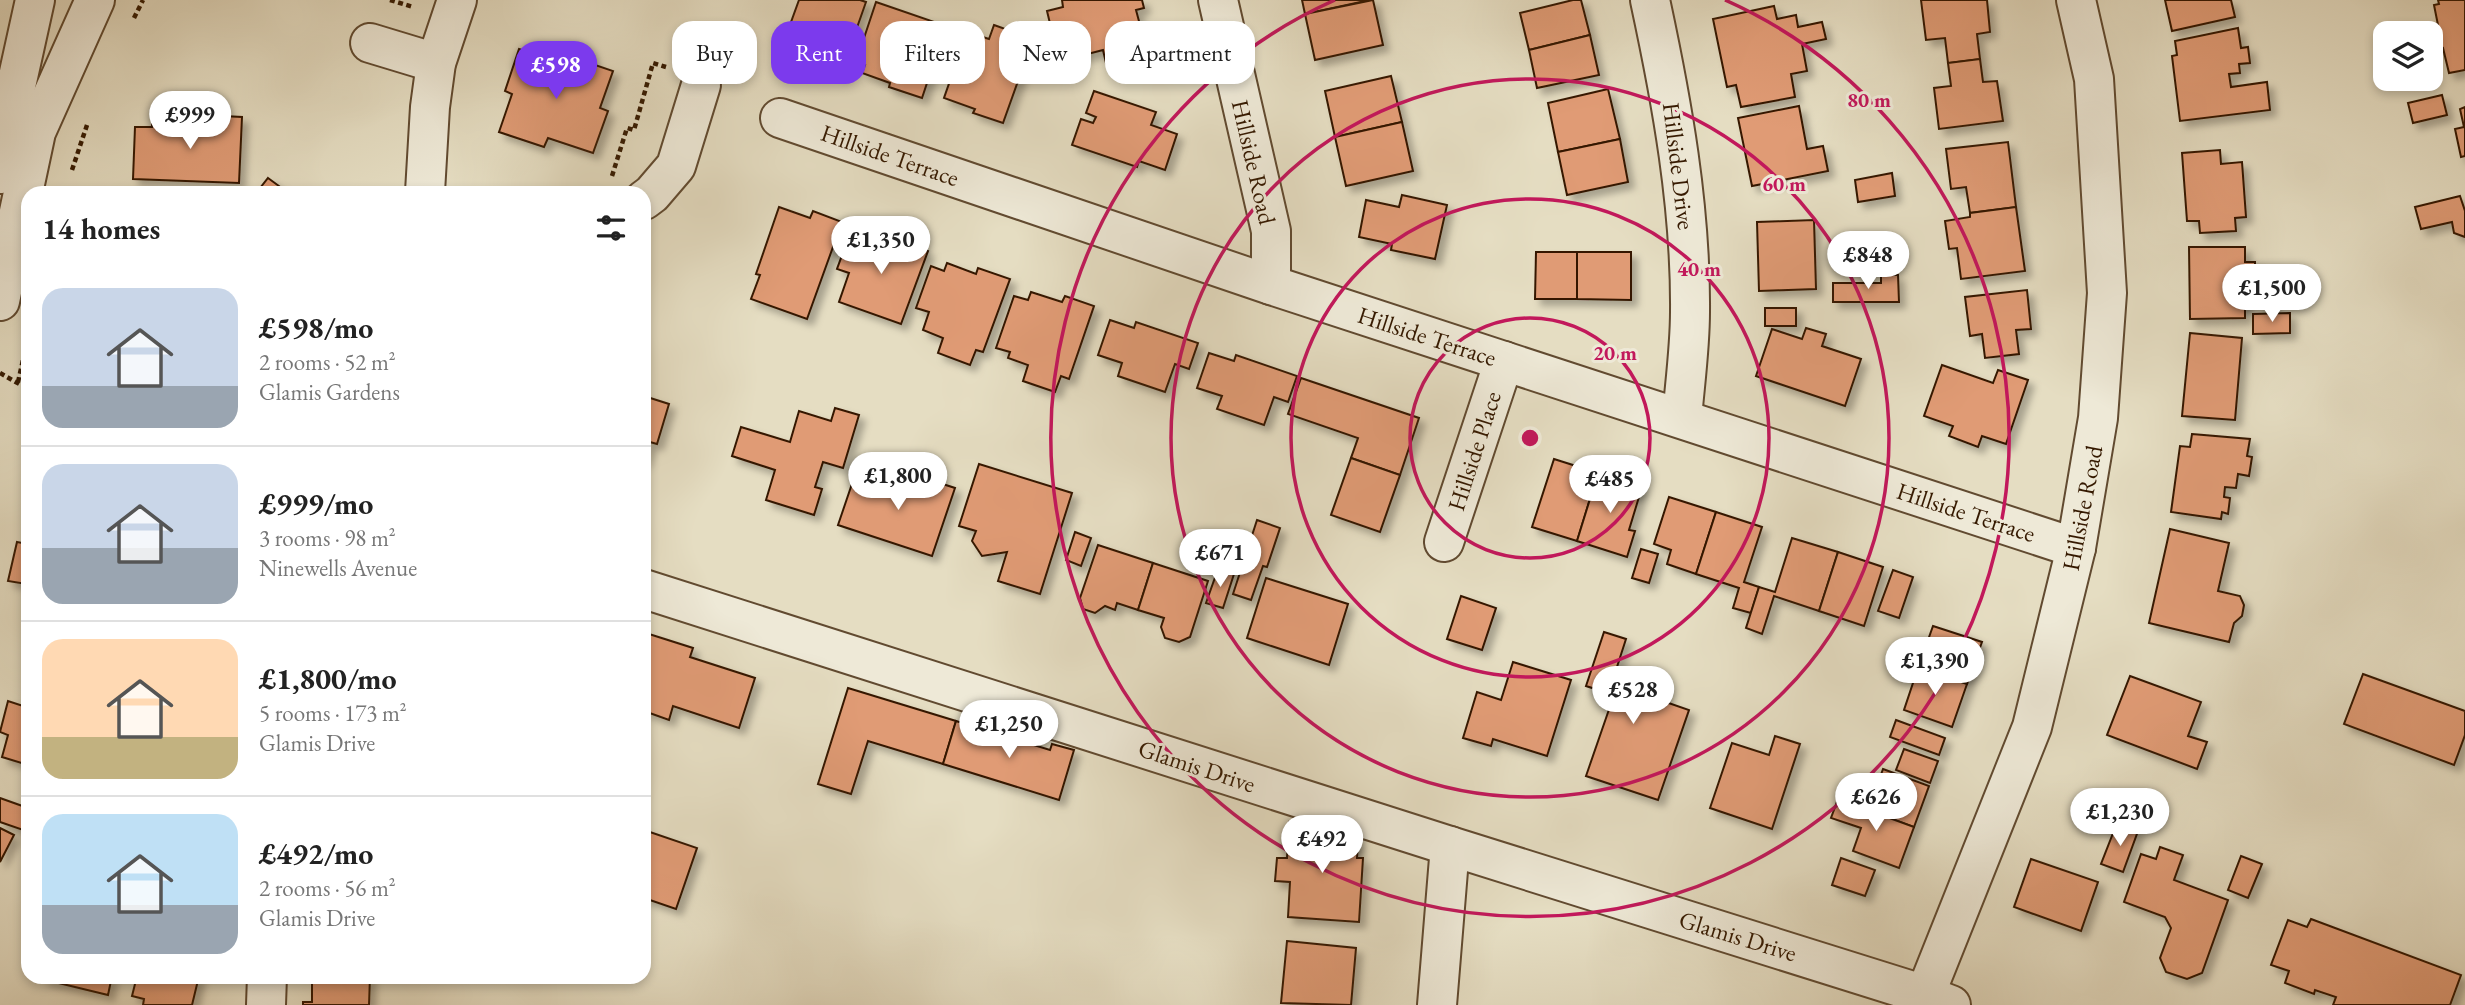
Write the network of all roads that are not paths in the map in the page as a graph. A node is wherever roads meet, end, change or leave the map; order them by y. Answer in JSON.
{"nodes":[{"id":1,"x":35,"y":0,"type":"edge"},
{"id":2,"x":95,"y":0,"type":"edge"},
{"id":3,"x":457,"y":0,"type":"edge"},
{"id":4,"x":1218,"y":0,"type":"edge"},
{"id":5,"x":1650,"y":0,"type":"edge"},
{"id":6,"x":2076,"y":0,"type":"edge"},
{"id":7,"x":370,"y":43,"type":"dead end"},
{"id":8,"x":436,"y":63,"type":"junction"},
{"id":9,"x":701,"y":85,"type":"road end"},
{"id":10,"x":780,"y":118,"type":"dead end"},
{"id":11,"x":0,"y":174,"type":"edge"},
{"id":12,"x":24,"y":186,"type":"edge"},
{"id":13,"x":425,"y":186,"type":"edge"},
{"id":14,"x":651,"y":195,"type":"edge"},
{"id":15,"x":21,"y":202,"type":"edge"},
{"id":16,"x":1272,"y":285,"type":"junction"},
{"id":17,"x":0,"y":301,"type":"edge"},
{"id":18,"x":1504,"y":361,"type":"junction"},
{"id":19,"x":1682,"y":418,"type":"junction"},
{"id":20,"x":1444,"y":542,"type":"dead end"},
{"id":21,"x":2076,"y":548,"type":"junction"},
{"id":22,"x":651,"y":591,"type":"edge"},
{"id":23,"x":1450,"y":846,"type":"junction"},
{"id":24,"x":267,"y":984,"type":"edge"},
{"id":25,"x":1938,"y":1000,"type":"edge"},
{"id":26,"x":266,"y":1005,"type":"edge"},
{"id":27,"x":1437,"y":1005,"type":"edge"}],
"edges":[{"from":1,"to":11,"type":"street"},
{"from":2,"to":12,"type":"street"},
{"from":3,"to":8,"type":"street"},
{"from":4,"to":16,"type":"street","name":"Hillside Road"},
{"from":5,"to":19,"type":"street","name":"Hillside Drive"},
{"from":6,"to":21,"type":"street","name":"Hillside Road"},
{"from":7,"to":8,"type":"street"},
{"from":8,"to":13,"type":"street"},
{"from":9,"to":14,"type":"street"},
{"from":10,"to":16,"type":"street","name":"Hillside Terrace"},
{"from":15,"to":17,"type":"street"},
{"from":16,"to":18,"type":"street","name":"Hillside Terrace"},
{"from":18,"to":19,"type":"street","name":"Hillside Terrace"},
{"from":18,"to":20,"type":"street","name":"Hillside Place"},
{"from":19,"to":21,"type":"street","name":"Hillside Terrace"},
{"from":21,"to":25,"type":"street","name":"Hillside Road"},
{"from":22,"to":23,"type":"street","name":"Glamis Drive"},
{"from":23,"to":25,"type":"street","name":"Glamis Drive"},
{"from":23,"to":27,"type":"street"},
{"from":24,"to":26,"type":"street"}]}
